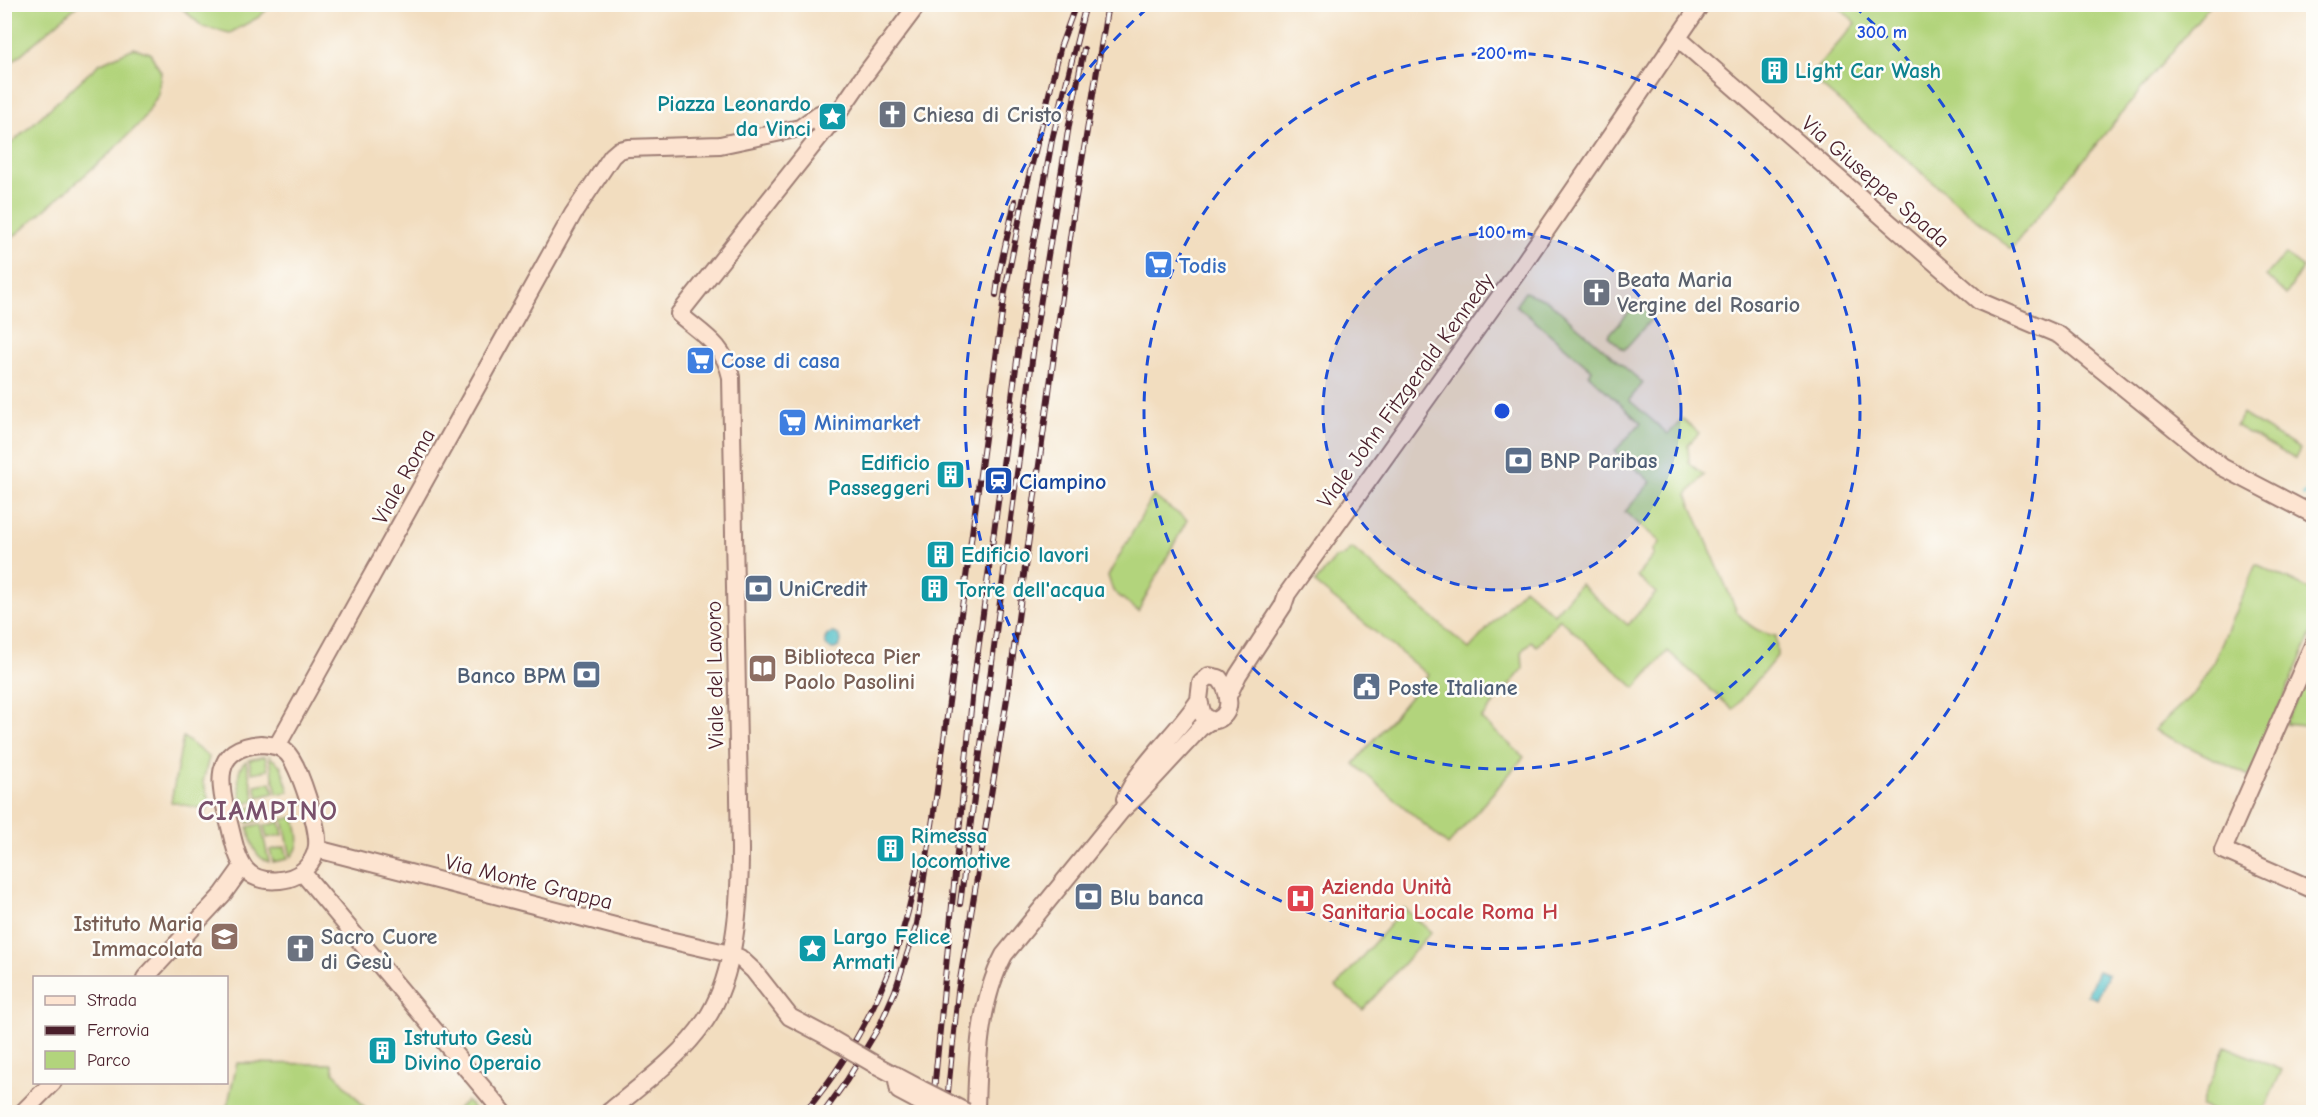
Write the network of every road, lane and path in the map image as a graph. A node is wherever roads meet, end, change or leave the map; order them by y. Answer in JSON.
{"nodes":[{"id":1,"x":918,"y":4,"type":"edge"},
{"id":2,"x":1701,"y":4,"type":"edge"},
{"id":3,"x":1678,"y":38,"type":"junction"},
{"id":4,"x":825,"y":119,"type":"junction"},
{"id":5,"x":2313,"y":515,"type":"edge"},
{"id":6,"x":1287,"y":594,"type":"junction"},
{"id":7,"x":2313,"y":643,"type":"edge"},
{"id":8,"x":1217,"y":676,"type":"junction"},
{"id":9,"x":1228,"y":696,"type":"junction"},
{"id":10,"x":1199,"y":700,"type":"junction"},
{"id":11,"x":1210,"y":721,"type":"junction"},
{"id":12,"x":277,"y":746,"type":"junction"},
{"id":13,"x":1121,"y":811,"type":"junction"},
{"id":14,"x":317,"y":849,"type":"junction"},
{"id":15,"x":243,"y":866,"type":"junction"},
{"id":16,"x":302,"y":872,"type":"junction"},
{"id":17,"x":2313,"y":891,"type":"edge"},
{"id":18,"x":730,"y":954,"type":"junction"},
{"id":19,"x":147,"y":976,"type":"edge"},
{"id":20,"x":52,"y":1084,"type":"edge"},
{"id":21,"x":919,"y":1094,"type":"junction"},
{"id":22,"x":23,"y":1113,"type":"edge"},
{"id":23,"x":503,"y":1113,"type":"edge"},
{"id":24,"x":609,"y":1113,"type":"edge"},
{"id":25,"x":938,"y":1113,"type":"edge"},
{"id":26,"x":966,"y":1113,"type":"edge"},
{"id":27,"x":976,"y":1113,"type":"edge"}],
"edges":[{"from":1,"to":4,"type":"street"},
{"from":2,"to":3,"type":"street","name":"Viale John Fitzgerald Kennedy"},
{"from":3,"to":5,"type":"street","name":"Via Giuseppe Spada"},
{"from":3,"to":6,"type":"street","name":"Viale John Fitzgerald Kennedy"},
{"from":4,"to":12,"type":"street","name":"Viale Roma"},
{"from":4,"to":18,"type":"street","name":"Viale del Lavoro"},
{"from":6,"to":8,"type":"street","name":"Viale John Fitzgerald Kennedy"},
{"from":6,"to":9,"type":"street","name":"Viale John Fitzgerald Kennedy"},
{"from":7,"to":17,"type":"street"},
{"from":8,"to":9,"type":"street"},
{"from":8,"to":10,"type":"street"},
{"from":9,"to":11,"type":"street"},
{"from":10,"to":11,"type":"street"},
{"from":10,"to":13,"type":"street"},
{"from":11,"to":13,"type":"street"},
{"from":12,"to":14,"type":"street"},
{"from":12,"to":15,"type":"street"},
{"from":13,"to":27,"type":"street"},
{"from":14,"to":16,"type":"street"},
{"from":14,"to":18,"type":"street","name":"Via Monte Grappa"},
{"from":15,"to":16,"type":"street"},
{"from":15,"to":19,"type":"street"},
{"from":16,"to":23,"type":"street"},
{"from":18,"to":21,"type":"street","bridge":true},
{"from":18,"to":24,"type":"street","name":"Viale del Lavoro"},
{"from":20,"to":22,"type":"street"},
{"from":21,"to":25,"type":"street","bridge":true},
{"from":21,"to":26,"type":"street","bridge":true}]}
